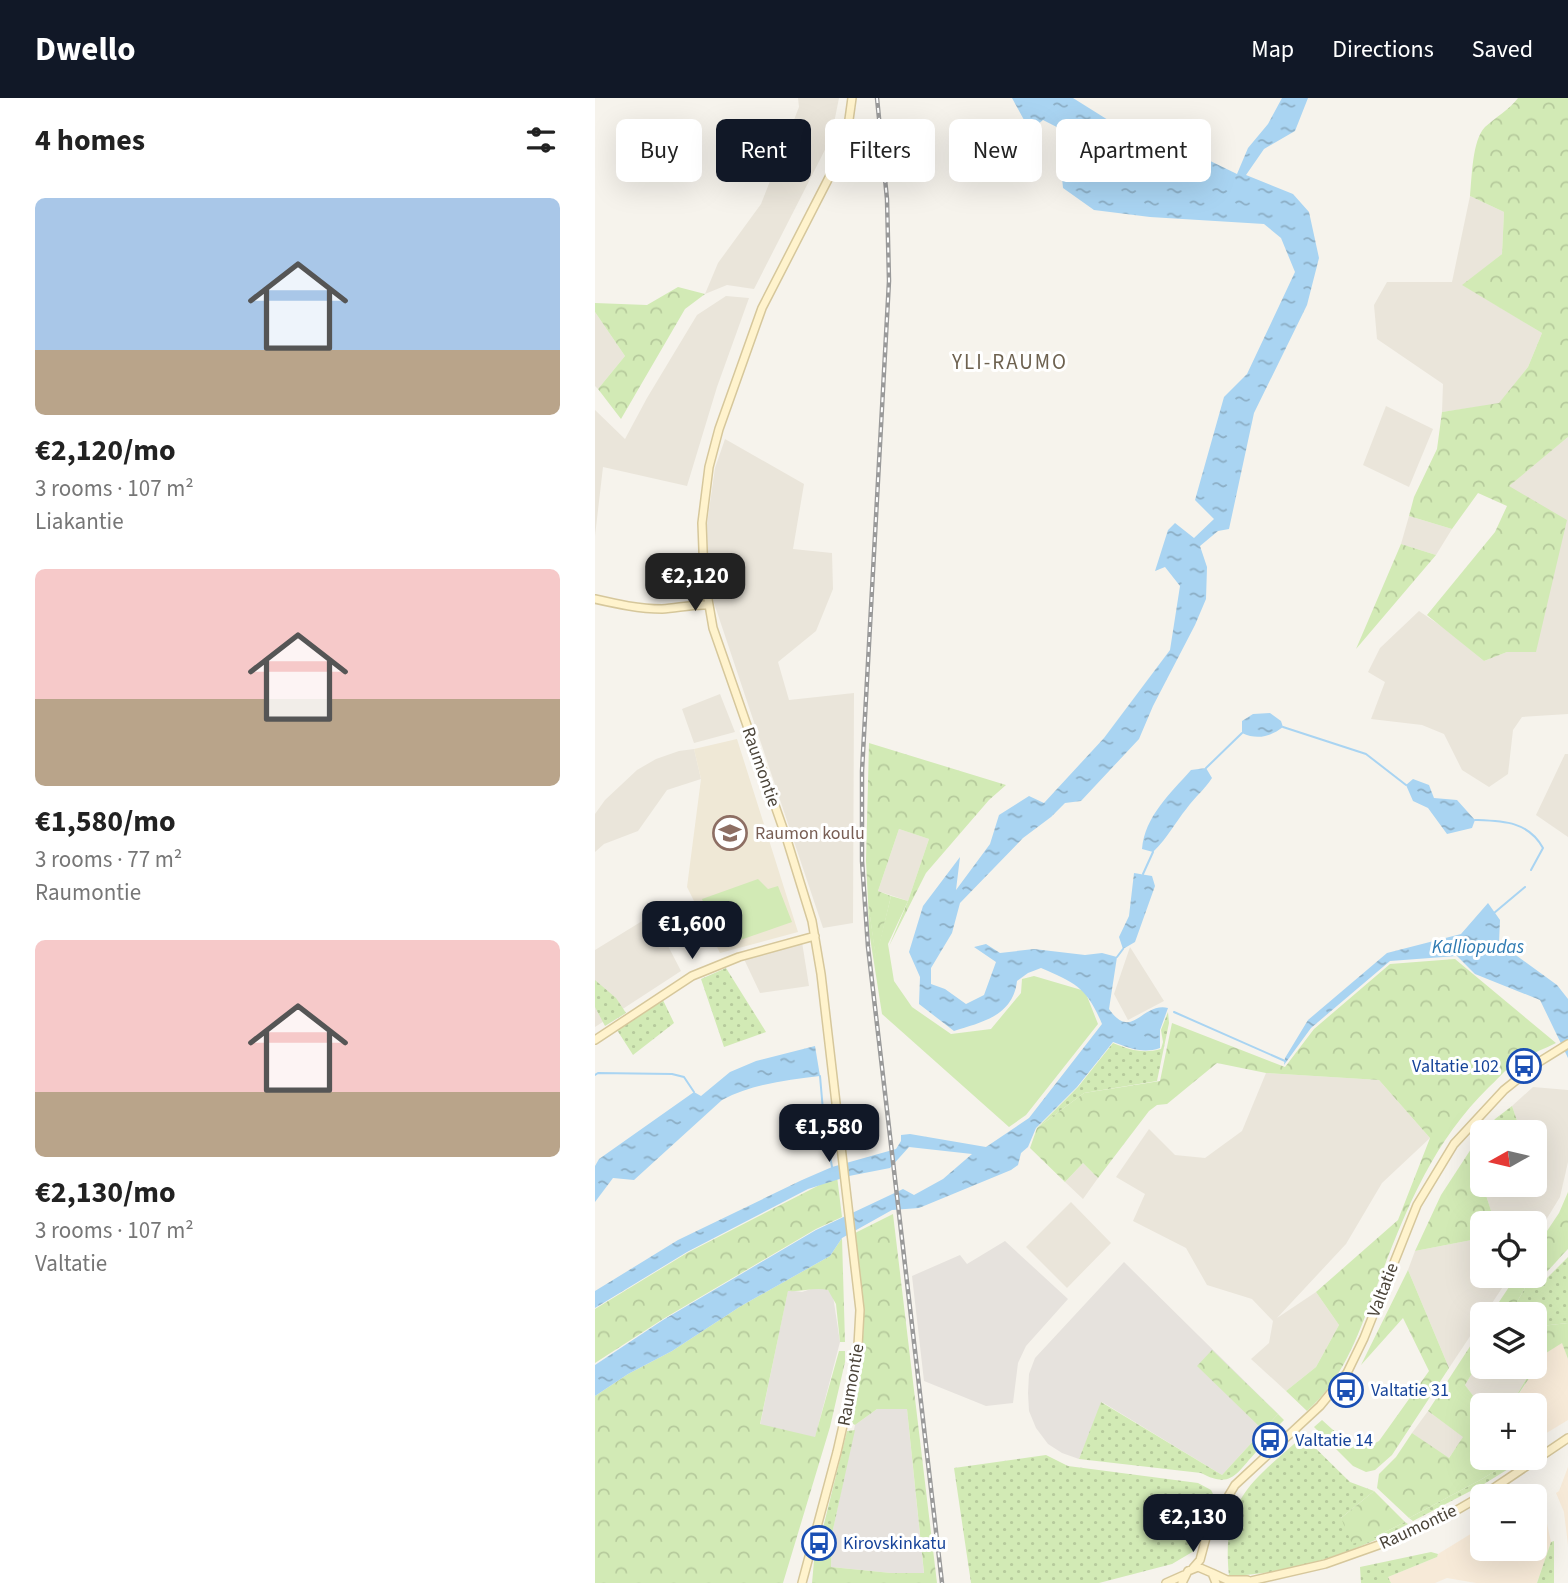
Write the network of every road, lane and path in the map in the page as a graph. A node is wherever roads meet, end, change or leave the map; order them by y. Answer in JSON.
{"nodes":[{"id":1,"x":852,"y":98,"type":"edge"},
{"id":2,"x":595,"y":598,"type":"edge"},
{"id":3,"x":708,"y":605,"type":"junction"},
{"id":4,"x":815,"y":936,"type":"junction"},
{"id":5,"x":595,"y":1040,"type":"edge"},
{"id":6,"x":1568,"y":1044,"type":"edge"},
{"id":7,"x":1568,"y":1438,"type":"edge"},
{"id":8,"x":1205,"y":1545,"type":"junction"},
{"id":9,"x":1193,"y":1568,"type":"junction"},
{"id":10,"x":1210,"y":1571,"type":"junction"},
{"id":11,"x":1183,"y":1579,"type":"edge"},
{"id":12,"x":1251,"y":1581,"type":"junction"},
{"id":13,"x":802,"y":1583,"type":"edge"},
{"id":14,"x":1167,"y":1583,"type":"edge"},
{"id":15,"x":1216,"y":1583,"type":"edge"},
{"id":16,"x":1242,"y":1583,"type":"edge"}],
"edges":[{"from":1,"to":3,"type":"street","name":"Raumontie"},
{"from":2,"to":3,"type":"street"},
{"from":3,"to":4,"type":"street","name":"Raumontie"},
{"from":4,"to":5,"type":"street"},
{"from":4,"to":13,"type":"street","name":"Raumontie"},
{"from":6,"to":8,"type":"street","name":"Valtatie"},
{"from":7,"to":12,"type":"street","name":"Raumontie"},
{"from":8,"to":9,"type":"street","name":"Valtatie"},
{"from":8,"to":10,"type":"street","name":"Valtatie"},
{"from":9,"to":10,"type":"street","name":"Raumontie"},
{"from":9,"to":11,"type":"street"},
{"from":10,"to":12,"type":"street","name":"Raumontie"},
{"from":10,"to":15,"type":"street","name":"Valtatie"},
{"from":11,"to":14,"type":"street"},
{"from":12,"to":16,"type":"street","name":"Raumontie"}]}
